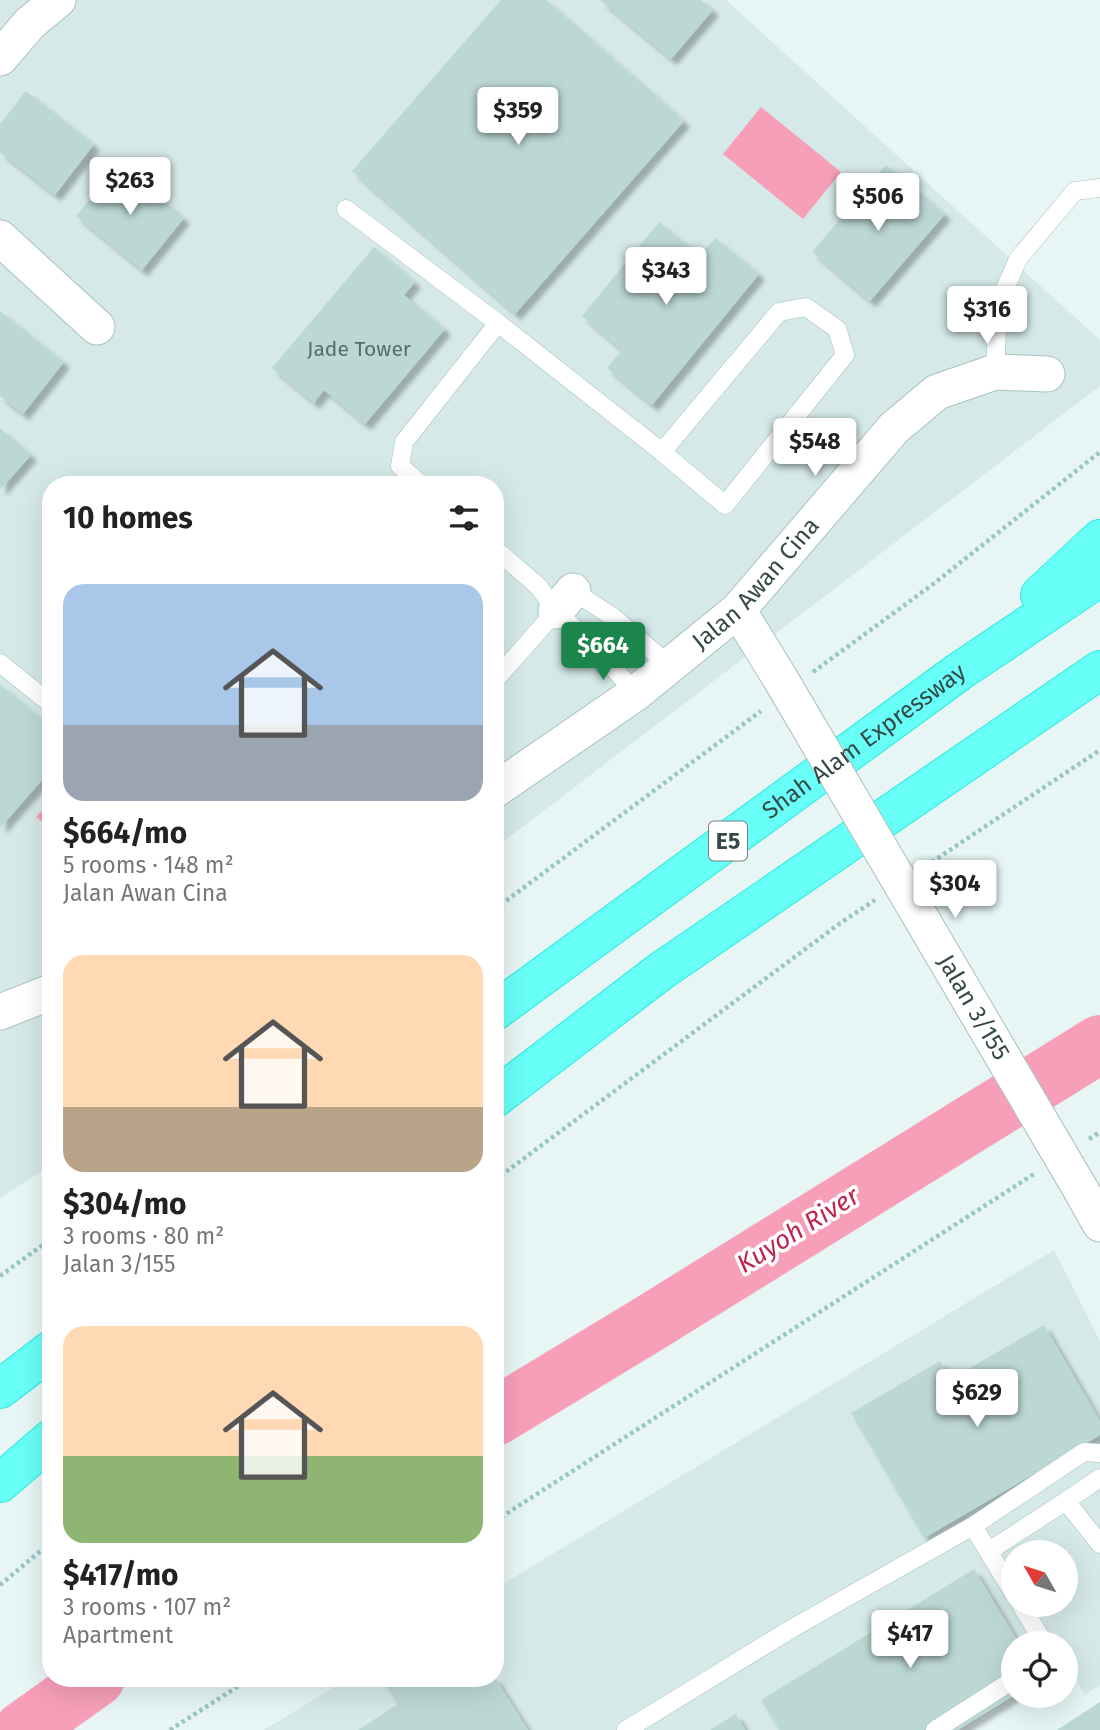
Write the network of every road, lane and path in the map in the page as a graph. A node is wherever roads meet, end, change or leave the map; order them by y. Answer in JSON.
{"nodes":[{"id":1,"x":58,"y":0,"type":"edge"},
{"id":2,"x":0,"y":58,"type":"edge"},
{"id":3,"x":1100,"y":188,"type":"edge"},
{"id":4,"x":346,"y":209,"type":"dead end"},
{"id":5,"x":0,"y":238,"type":"edge"},
{"id":6,"x":498,"y":323,"type":"junction"},
{"id":7,"x":97,"y":327,"type":"dead end"},
{"id":8,"x":996,"y":372,"type":"junction"},
{"id":9,"x":1047,"y":374,"type":"dead end"},
{"id":10,"x":662,"y":452,"type":"junction"},
{"id":11,"x":412,"y":476,"type":"edge"},
{"id":12,"x":1100,"y":539,"type":"edge"},
{"id":13,"x":504,"y":562,"type":"edge"},
{"id":14,"x":1100,"y":577,"type":"edge"},
{"id":15,"x":556,"y":596,"type":"junction"},
{"id":16,"x":738,"y":610,"type":"junction"},
{"id":17,"x":0,"y":663,"type":"edge"},
{"id":18,"x":669,"y":665,"type":"junction"},
{"id":19,"x":504,"y":668,"type":"edge"},
{"id":20,"x":1100,"y":670,"type":"edge"},
{"id":21,"x":960,"y":671,"type":"junction"},
{"id":22,"x":1100,"y":682,"type":"edge"},
{"id":23,"x":636,"y":693,"type":"junction"},
{"id":24,"x":42,"y":697,"type":"edge"},
{"id":25,"x":1008,"y":735,"type":"junction"},
{"id":26,"x":1100,"y":750,"type":"edge"},
{"id":27,"x":504,"y":784,"type":"edge"},
{"id":28,"x":919,"y":870,"type":"dead end"},
{"id":29,"x":885,"y":893,"type":"dead end"},
{"id":30,"x":42,"y":996,"type":"edge"},
{"id":31,"x":504,"y":1004,"type":"edge"},
{"id":32,"x":0,"y":1012,"type":"edge"},
{"id":33,"x":504,"y":1091,"type":"edge"},
{"id":34,"x":1100,"y":1132,"type":"edge"},
{"id":35,"x":1088,"y":1140,"type":"dead end"},
{"id":36,"x":1042,"y":1170,"type":"dead end"},
{"id":37,"x":504,"y":1173,"type":"edge"},
{"id":38,"x":1100,"y":1224,"type":"edge"},
{"id":39,"x":42,"y":1246,"type":"edge"},
{"id":40,"x":0,"y":1276,"type":"edge"},
{"id":41,"x":42,"y":1357,"type":"edge"},
{"id":42,"x":0,"y":1389,"type":"edge"},
{"id":43,"x":42,"y":1447,"type":"edge"},
{"id":44,"x":1100,"y":1453,"type":"edge"},
{"id":45,"x":1100,"y":1478,"type":"edge"},
{"id":46,"x":0,"y":1483,"type":"edge"},
{"id":47,"x":1066,"y":1501,"type":"junction"},
{"id":48,"x":504,"y":1515,"type":"edge"},
{"id":49,"x":973,"y":1526,"type":"junction"},
{"id":50,"x":1100,"y":1544,"type":"edge"},
{"id":51,"x":42,"y":1550,"type":"edge"},
{"id":52,"x":989,"y":1551,"type":"junction"},
{"id":53,"x":1001,"y":1572,"type":"edge"},
{"id":54,"x":0,"y":1585,"type":"edge"},
{"id":55,"x":237,"y":1687,"type":"edge"},
{"id":56,"x":1001,"y":1688,"type":"edge"},
{"id":57,"x":170,"y":1730,"type":"edge"},
{"id":58,"x":626,"y":1730,"type":"edge"},
{"id":59,"x":935,"y":1730,"type":"edge"}],
"edges":[{"from":1,"to":2,"type":"street"},
{"from":3,"to":8,"type":"lane"},
{"from":4,"to":6,"type":"lane"},
{"from":5,"to":7,"type":"street"},
{"from":6,"to":10,"type":"lane"},
{"from":6,"to":11,"type":"lane"},
{"from":8,"to":9,"type":"street","name":"Jalan Awan Cina"},
{"from":8,"to":16,"type":"street","name":"Jalan Awan Cina"},
{"from":10,"to":10,"type":"lane"},
{"from":12,"to":21,"type":"highway"},
{"from":13,"to":15,"type":"lane"},
{"from":14,"to":21,"type":"highway","name":"Shah Alam Expressway","number":"E5"},
{"from":15,"to":18,"type":"lane"},
{"from":15,"to":19,"type":"lane"},
{"from":15,"to":23,"type":"lane"},
{"from":16,"to":18,"type":"street","name":"Jalan Awan Cina"},
{"from":16,"to":38,"type":"street","name":"Jalan 3/155","bridge":true},
{"from":17,"to":24,"type":"lane"},
{"from":18,"to":23,"type":"street","name":"Jalan Awan Cina"},
{"from":20,"to":25,"type":"highway"},
{"from":21,"to":31,"type":"highway","name":"Shah Alam Expressway","number":"E5"},
{"from":22,"to":25,"type":"highway"},
{"from":23,"to":27,"type":"street","name":"Jalan Awan Cina"},
{"from":25,"to":33,"type":"highway"},
{"from":26,"to":28,"type":"path"},
{"from":29,"to":37,"type":"path"},
{"from":30,"to":32,"type":"street"},
{"from":34,"to":35,"type":"path"},
{"from":36,"to":48,"type":"path"},
{"from":39,"to":40,"type":"path"},
{"from":41,"to":42,"type":"highway"},
{"from":43,"to":46,"type":"highway"},
{"from":44,"to":49,"type":"lane"},
{"from":45,"to":47,"type":"lane"},
{"from":47,"to":50,"type":"lane"},
{"from":47,"to":52,"type":"lane"},
{"from":49,"to":52,"type":"lane"},
{"from":49,"to":58,"type":"lane"},
{"from":51,"to":54,"type":"path"},
{"from":52,"to":53,"type":"lane"},
{"from":55,"to":57,"type":"path"},
{"from":56,"to":59,"type":"lane"}]}
